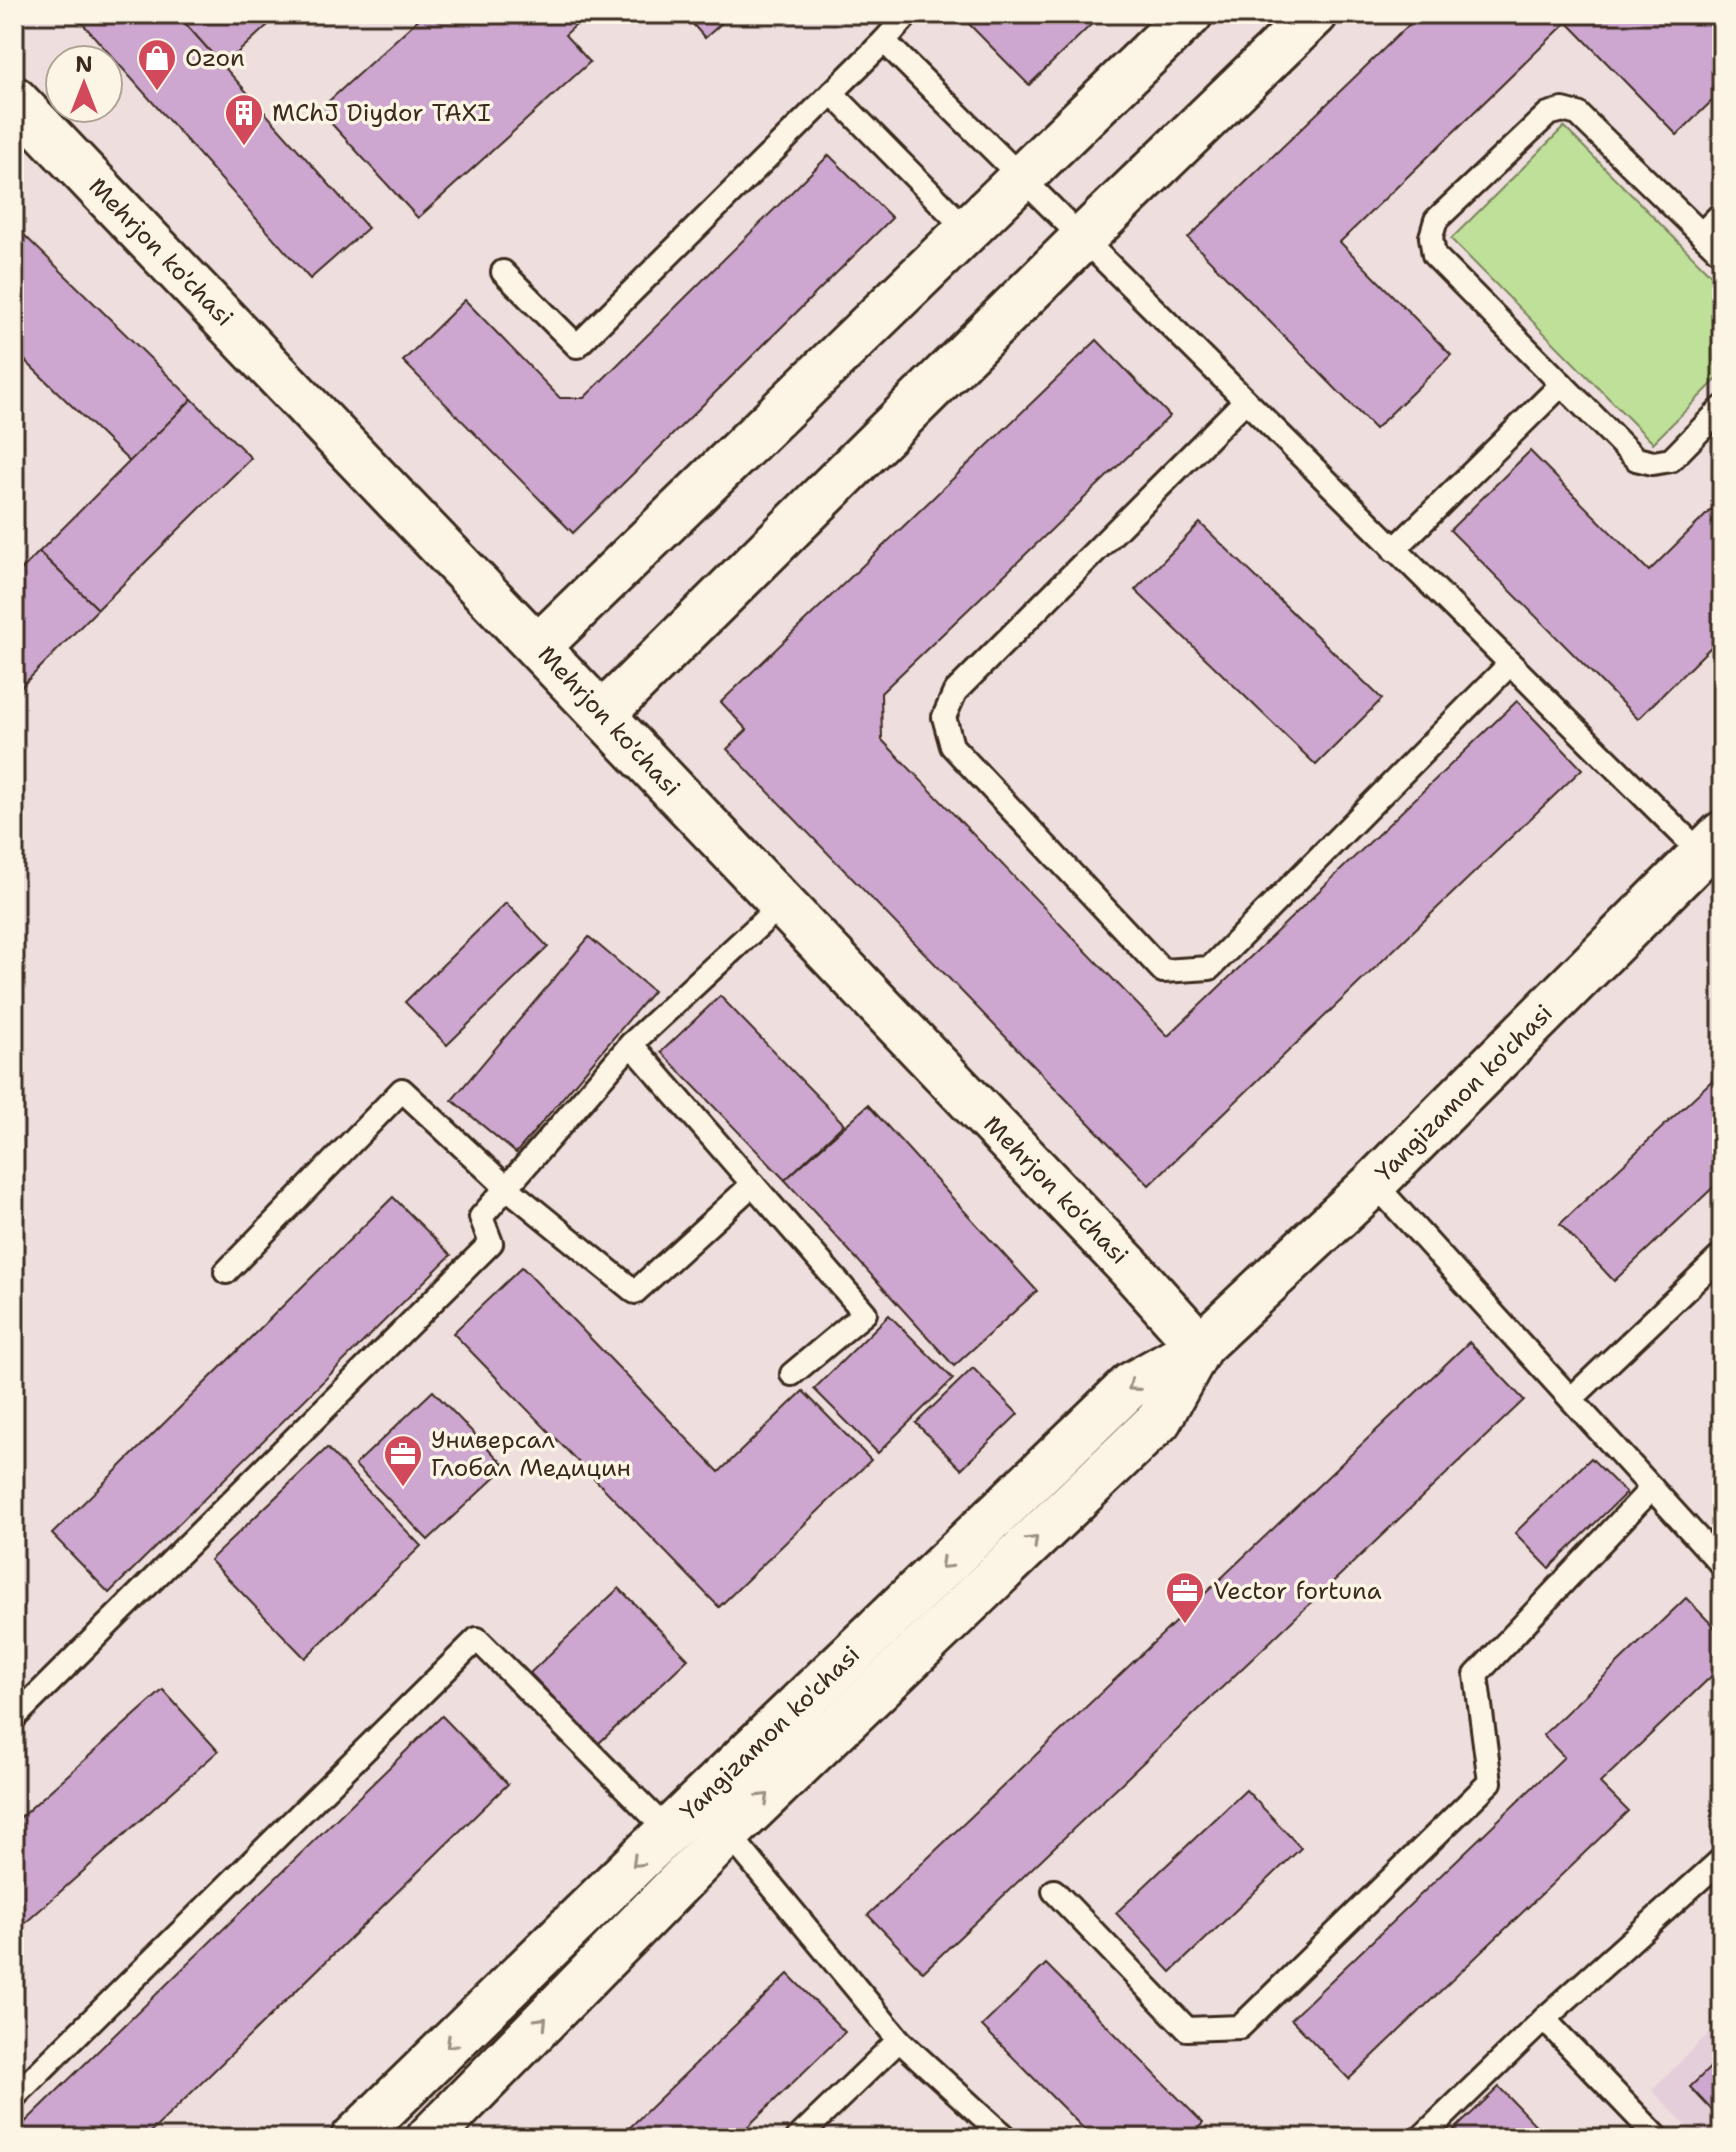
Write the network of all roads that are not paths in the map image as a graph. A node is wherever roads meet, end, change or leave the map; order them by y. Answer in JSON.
{"nodes":[{"id":1,"x":908,"y":14,"type":"edge"},
{"id":2,"x":1190,"y":14,"type":"edge"},
{"id":3,"x":1315,"y":14,"type":"edge"},
{"id":4,"x":884,"y":41,"type":"junction"},
{"id":5,"x":832,"y":93,"type":"junction"},
{"id":6,"x":14,"y":99,"type":"edge"},
{"id":7,"x":1020,"y":179,"type":"junction"},
{"id":8,"x":1722,"y":213,"type":"edge"},
{"id":9,"x":967,"y":230,"type":"junction"},
{"id":10,"x":1701,"y":234,"type":"junction"},
{"id":11,"x":1081,"y":240,"type":"junction"},
{"id":12,"x":1722,"y":254,"type":"edge"},
{"id":13,"x":503,"y":272,"type":"dead end"},
{"id":14,"x":1562,"y":384,"type":"junction"},
{"id":15,"x":1244,"y":402,"type":"junction"},
{"id":16,"x":1722,"y":408,"type":"edge"},
{"id":17,"x":1394,"y":550,"type":"junction"},
{"id":18,"x":539,"y":646,"type":"junction"},
{"id":19,"x":1510,"y":664,"type":"junction"},
{"id":20,"x":602,"y":715,"type":"junction"},
{"id":21,"x":1712,"y":844,"type":"edge"},
{"id":22,"x":782,"y":904,"type":"junction"},
{"id":23,"x":631,"y":1044,"type":"junction"},
{"id":24,"x":1374,"y":1183,"type":"junction"},
{"id":25,"x":753,"y":1184,"type":"junction"},
{"id":26,"x":506,"y":1187,"type":"junction"},
{"id":27,"x":1722,"y":1255,"type":"edge"},
{"id":28,"x":226,"y":1272,"type":"dead end"},
{"id":29,"x":1200,"y":1346,"type":"junction"},
{"id":30,"x":792,"y":1374,"type":"dead end"},
{"id":31,"x":1571,"y":1399,"type":"junction"},
{"id":32,"x":1652,"y":1488,"type":"junction"},
{"id":33,"x":1722,"y":1565,"type":"edge"},
{"id":34,"x":14,"y":1718,"type":"edge"},
{"id":35,"x":668,"y":1831,"type":"junction"},
{"id":36,"x":728,"y":1833,"type":"junction"},
{"id":37,"x":1722,"y":1859,"type":"edge"},
{"id":38,"x":1054,"y":1891,"type":"dead end"},
{"id":39,"x":1544,"y":2019,"type":"junction"},
{"id":40,"x":899,"y":2040,"type":"junction"},
{"id":41,"x":14,"y":2097,"type":"edge"},
{"id":42,"x":354,"y":2138,"type":"edge"},
{"id":43,"x":429,"y":2138,"type":"edge"},
{"id":44,"x":798,"y":2138,"type":"edge"},
{"id":45,"x":1006,"y":2138,"type":"edge"},
{"id":46,"x":1421,"y":2138,"type":"edge"},
{"id":47,"x":1658,"y":2138,"type":"edge"}],
"edges":[{"from":1,"to":4,"type":"lane"},
{"from":2,"to":7,"type":"street"},
{"from":3,"to":11,"type":"street"},
{"from":4,"to":5,"type":"lane"},
{"from":4,"to":7,"type":"lane"},
{"from":5,"to":9,"type":"lane"},
{"from":5,"to":13,"type":"lane"},
{"from":6,"to":18,"type":"street","name":"Mehrjon ko'chasi"},
{"from":7,"to":9,"type":"street"},
{"from":7,"to":11,"type":"lane"},
{"from":8,"to":10,"type":"lane"},
{"from":9,"to":18,"type":"street"},
{"from":10,"to":12,"type":"lane"},
{"from":10,"to":14,"type":"lane"},
{"from":11,"to":15,"type":"lane"},
{"from":11,"to":20,"type":"street"},
{"from":14,"to":16,"type":"lane"},
{"from":14,"to":17,"type":"lane"},
{"from":15,"to":17,"type":"lane"},
{"from":15,"to":19,"type":"lane"},
{"from":17,"to":19,"type":"lane"},
{"from":18,"to":20,"type":"street","name":"Mehrjon ko'chasi"},
{"from":19,"to":21,"type":"lane"},
{"from":20,"to":22,"type":"street","name":"Mehrjon ko'chasi"},
{"from":21,"to":24,"type":"street","name":"Yangizamon ko'chasi"},
{"from":22,"to":23,"type":"lane"},
{"from":22,"to":29,"type":"street","name":"Mehrjon ko'chasi"},
{"from":23,"to":25,"type":"lane"},
{"from":23,"to":26,"type":"lane"},
{"from":24,"to":29,"type":"street","name":"Yangizamon ko'chasi"},
{"from":24,"to":31,"type":"lane"},
{"from":25,"to":26,"type":"lane"},
{"from":25,"to":30,"type":"lane"},
{"from":26,"to":28,"type":"lane"},
{"from":26,"to":34,"type":"lane"},
{"from":27,"to":31,"type":"lane"},
{"from":29,"to":35,"type":"street","name":"Yangizamon ko'chasi","one_way":true},
{"from":36,"to":29,"type":"street","name":"Yangizamon ko'chasi","one_way":true},
{"from":31,"to":32,"type":"lane"},
{"from":32,"to":33,"type":"lane"},
{"from":32,"to":38,"type":"lane"},
{"from":35,"to":41,"type":"lane"},
{"from":35,"to":42,"type":"street","name":"Yangizamon ko'chasi","one_way":true},
{"from":36,"to":40,"type":"lane"},
{"from":43,"to":36,"type":"street","name":"Yangizamon ko'chasi","one_way":true},
{"from":37,"to":39,"type":"lane"},
{"from":39,"to":46,"type":"lane"},
{"from":39,"to":47,"type":"lane"},
{"from":40,"to":44,"type":"lane"},
{"from":40,"to":45,"type":"lane"}]}
